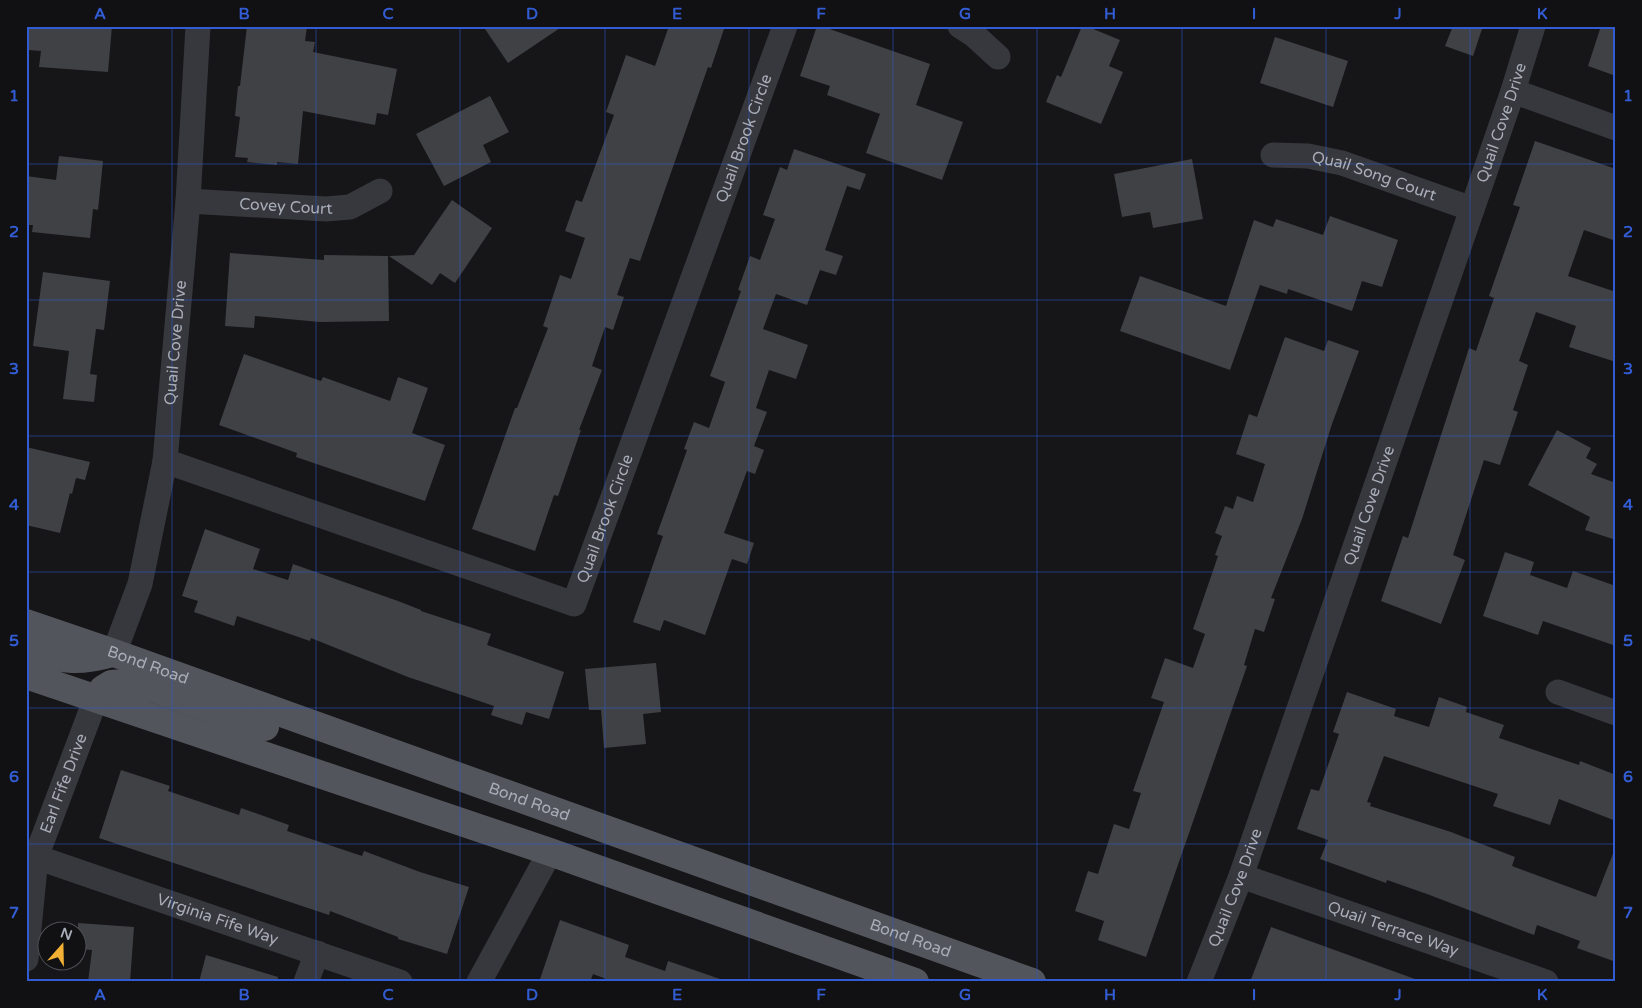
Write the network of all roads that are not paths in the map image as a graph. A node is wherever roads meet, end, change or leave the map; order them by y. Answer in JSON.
{"nodes":[{"id":1,"x":198,"y":26,"type":"edge"},
{"id":2,"x":784,"y":26,"type":"edge"},
{"id":3,"x":960,"y":26,"type":"edge"},
{"id":4,"x":1533,"y":26,"type":"edge"},
{"id":5,"x":998,"y":58,"type":"dead end"},
{"id":6,"x":1513,"y":91,"type":"junction"},
{"id":7,"x":1616,"y":128,"type":"edge"},
{"id":8,"x":1273,"y":155,"type":"dead end"},
{"id":9,"x":380,"y":191,"type":"dead end"},
{"id":10,"x":188,"y":201,"type":"junction"},
{"id":11,"x":1472,"y":209,"type":"junction"},
{"id":12,"x":165,"y":461,"type":"junction"},
{"id":13,"x":26,"y":623,"type":"edge"},
{"id":14,"x":26,"y":649,"type":"edge"},
{"id":15,"x":114,"y":653,"type":"junction"},
{"id":16,"x":26,"y":675,"type":"edge"},
{"id":17,"x":1558,"y":692,"type":"dead end"},
{"id":18,"x":96,"y":698,"type":"junction"},
{"id":19,"x":1616,"y":713,"type":"edge"},
{"id":20,"x":366,"y":743,"type":"junction"},
{"id":21,"x":550,"y":852,"type":"junction"},
{"id":22,"x":36,"y":857,"type":"junction"},
{"id":23,"x":1241,"y":876,"type":"junction"},
{"id":24,"x":788,"y":894,"type":"junction"},
{"id":25,"x":317,"y":953,"type":"junction"},
{"id":26,"x":26,"y":959,"type":"edge"},
{"id":27,"x":306,"y":982,"type":"edge"},
{"id":28,"x":400,"y":982,"type":"edge"},
{"id":29,"x":479,"y":982,"type":"edge"},
{"id":30,"x":914,"y":982,"type":"edge"},
{"id":31,"x":1032,"y":982,"type":"edge"},
{"id":32,"x":1199,"y":982,"type":"edge"},
{"id":33,"x":1546,"y":982,"type":"edge"}],
"edges":[{"from":1,"to":10,"type":"street","name":"Quail Cove Drive"},
{"from":2,"to":12,"type":"street","name":"Quail Brook Circle"},
{"from":3,"to":5,"type":"street"},
{"from":4,"to":6,"type":"street","name":"Quail Cove Drive"},
{"from":6,"to":7,"type":"street"},
{"from":6,"to":11,"type":"street","name":"Quail Cove Drive"},
{"from":8,"to":11,"type":"street","name":"Quail Song Court"},
{"from":9,"to":10,"type":"street","name":"Covey Court"},
{"from":10,"to":12,"type":"street","name":"Quail Cove Drive"},
{"from":11,"to":23,"type":"street","name":"Quail Cove Drive"},
{"from":12,"to":15,"type":"street","name":"Quail Cove Drive"},
{"from":13,"to":15,"type":"main road","name":"Bond Road"},
{"from":14,"to":15,"type":"main road"},
{"from":15,"to":20,"type":"main road","name":"Bond Road"},
{"from":16,"to":18,"type":"main road"},
{"from":17,"to":19,"type":"street"},
{"from":18,"to":20,"type":"main road"},
{"from":18,"to":21,"type":"main road"},
{"from":18,"to":22,"type":"street","name":"Earl Fife Drive"},
{"from":20,"to":24,"type":"main road","name":"Bond Road"},
{"from":21,"to":24,"type":"main road"},
{"from":21,"to":29,"type":"street"},
{"from":21,"to":30,"type":"main road"},
{"from":22,"to":25,"type":"street","name":"Virginia Fife Way"},
{"from":22,"to":26,"type":"street","name":"Earl Fife Drive"},
{"from":23,"to":32,"type":"street","name":"Quail Cove Drive"},
{"from":23,"to":33,"type":"street","name":"Quail Terrace Way"},
{"from":24,"to":31,"type":"main road","name":"Bond Road"},
{"from":25,"to":27,"type":"street"},
{"from":25,"to":28,"type":"street","name":"Virginia Fife Way"}]}
